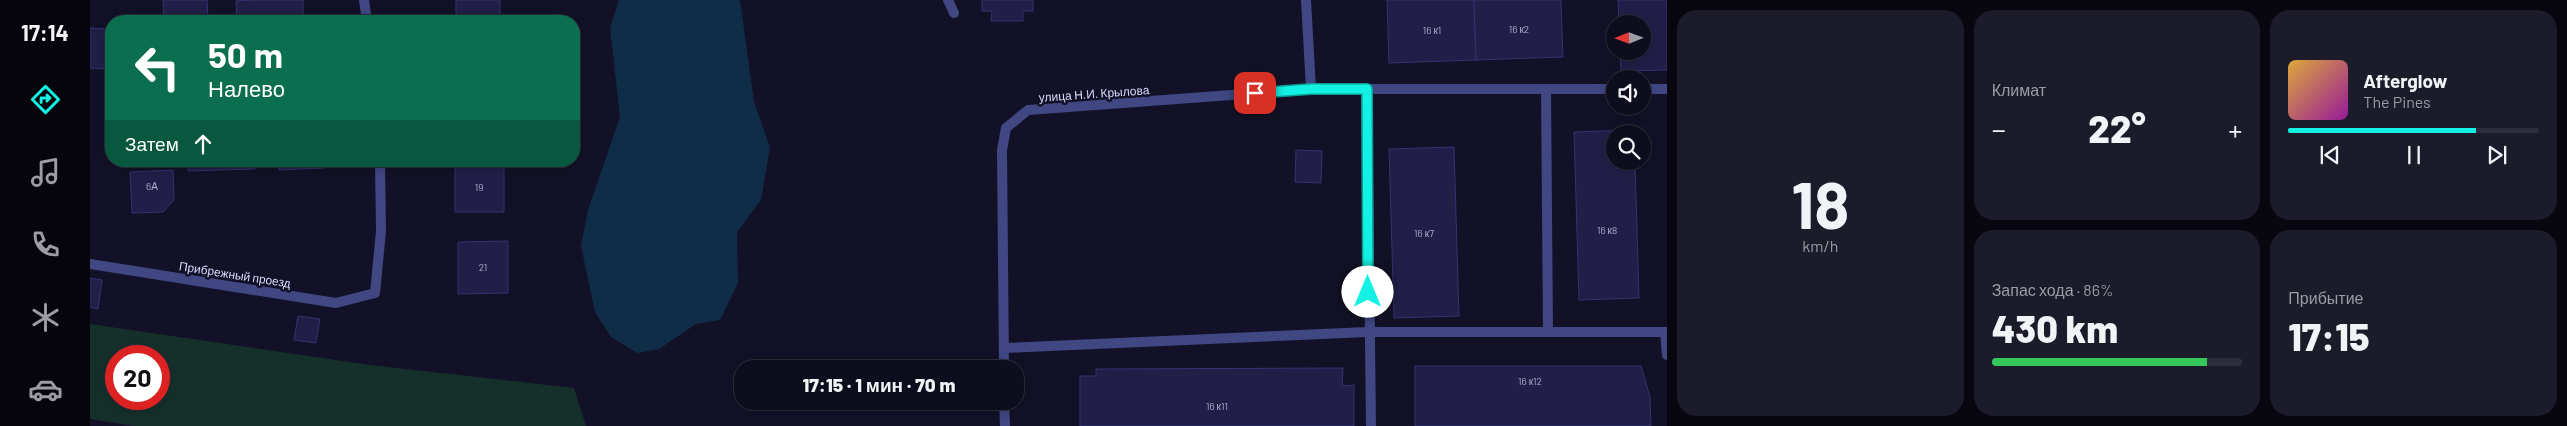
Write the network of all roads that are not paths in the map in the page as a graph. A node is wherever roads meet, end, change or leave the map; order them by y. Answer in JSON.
{"nodes":[{"id":1,"x":364,"y":0,"type":"edge"},
{"id":2,"x":948,"y":0,"type":"edge"},
{"id":3,"x":1306,"y":0,"type":"edge"},
{"id":4,"x":954,"y":12,"type":"dead end"},
{"id":5,"x":365,"y":15,"type":"edge"},
{"id":6,"x":1311,"y":89,"type":"junction"},
{"id":7,"x":1367,"y":89,"type":"junction"},
{"id":8,"x":1546,"y":89,"type":"junction"},
{"id":9,"x":1606,"y":89,"type":"edge"},
{"id":10,"x":1651,"y":89,"type":"edge"},
{"id":11,"x":1667,"y":89,"type":"edge"},
{"id":12,"x":380,"y":167,"type":"edge"},
{"id":13,"x":90,"y":264,"type":"edge"},
{"id":14,"x":1368,"y":332,"type":"junction"},
{"id":15,"x":1548,"y":332,"type":"junction"},
{"id":16,"x":1666,"y":332,"type":"edge"},
{"id":17,"x":1004,"y":348,"type":"junction"},
{"id":18,"x":1667,"y":355,"type":"edge"},
{"id":19,"x":1004,"y":360,"type":"edge"},
{"id":20,"x":1004,"y":410,"type":"edge"},
{"id":21,"x":1005,"y":426,"type":"edge"},
{"id":22,"x":1371,"y":426,"type":"edge"}],
"edges":[{"from":1,"to":5,"type":"street"},
{"from":2,"to":4,"type":"street"},
{"from":3,"to":6,"type":"street"},
{"from":6,"to":7,"type":"street","name":"улица Н.И. Крылова"},
{"from":6,"to":17,"type":"street","name":"улица Н.И. Крылова"},
{"from":7,"to":8,"type":"street","name":"улица Н.И. Крылова"},
{"from":7,"to":14,"type":"street"},
{"from":8,"to":9,"type":"street","name":"улица Н.И. Крылова"},
{"from":8,"to":15,"type":"street"},
{"from":10,"to":11,"type":"street"},
{"from":12,"to":13,"type":"street","name":"Прибрежный проезд"},
{"from":14,"to":15,"type":"street"},
{"from":14,"to":17,"type":"street"},
{"from":14,"to":22,"type":"street"},
{"from":15,"to":16,"type":"street"},
{"from":16,"to":18,"type":"street"},
{"from":17,"to":19,"type":"street","name":"улица Н.И. Крылова"},
{"from":20,"to":21,"type":"street"}]}
